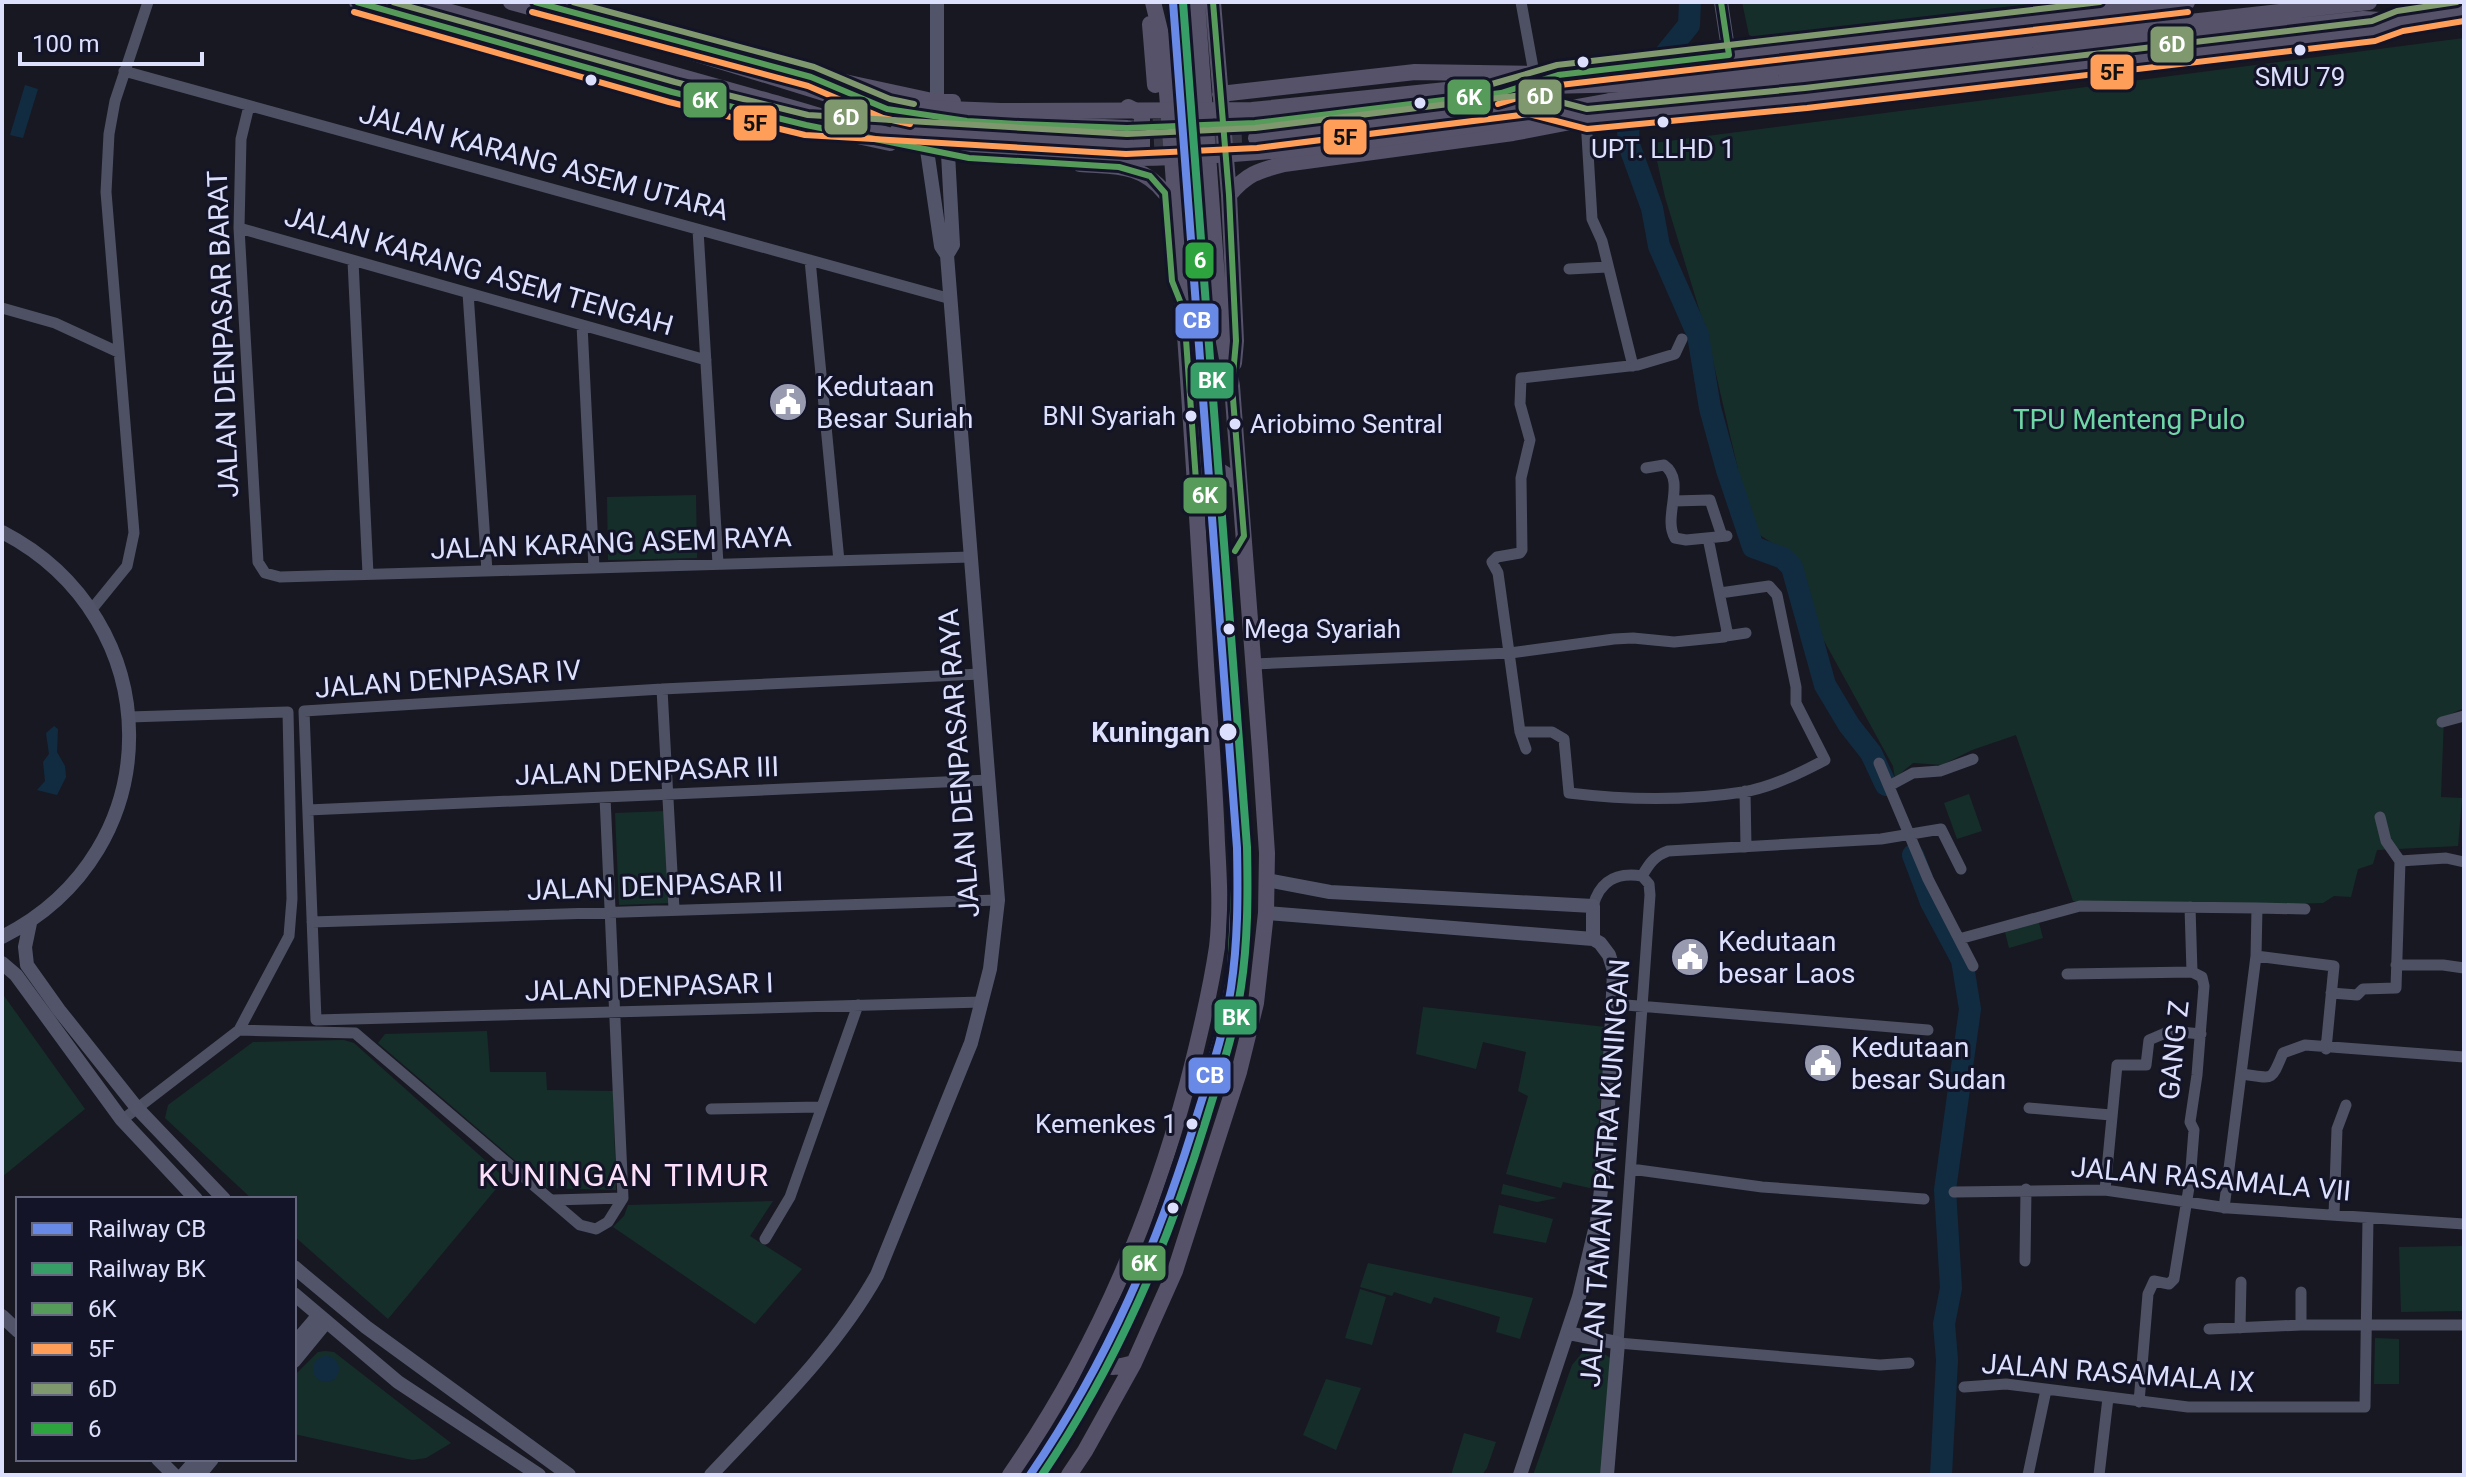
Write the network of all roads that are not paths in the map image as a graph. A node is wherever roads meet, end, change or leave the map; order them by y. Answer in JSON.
{"nodes":[{"id":1,"x":148,"y":2,"type":"edge"},
{"id":2,"x":357,"y":2,"type":"edge"},
{"id":3,"x":415,"y":2,"type":"edge"},
{"id":4,"x":511,"y":2,"type":"edge"},
{"id":5,"x":535,"y":2,"type":"edge"},
{"id":6,"x":937,"y":2,"type":"edge"},
{"id":7,"x":1152,"y":2,"type":"edge"},
{"id":8,"x":1197,"y":2,"type":"edge"},
{"id":9,"x":1213,"y":2,"type":"edge"},
{"id":10,"x":1521,"y":2,"type":"edge"},
{"id":11,"x":1721,"y":2,"type":"edge"},
{"id":12,"x":2187,"y":2,"type":"edge"},
{"id":13,"x":2369,"y":2,"type":"edge"},
{"id":14,"x":2464,"y":11,"type":"edge"},
{"id":15,"x":2345,"y":13,"type":"junction"},
{"id":16,"x":2400,"y":21,"type":"junction"},
{"id":17,"x":1729,"y":55,"type":"junction"},
{"id":18,"x":124,"y":71,"type":"junction"},
{"id":19,"x":1534,"y":73,"type":"junction"},
{"id":20,"x":1558,"y":75,"type":"junction"},
{"id":21,"x":811,"y":77,"type":"junction"},
{"id":22,"x":1155,"y":80,"type":"junction"},
{"id":23,"x":1262,"y":90,"type":"junction"},
{"id":24,"x":1220,"y":94,"type":"junction"},
{"id":25,"x":937,"y":102,"type":"junction"},
{"id":26,"x":249,"y":106,"type":"junction"},
{"id":27,"x":1122,"y":107,"type":"junction"},
{"id":28,"x":1586,"y":119,"type":"junction"},
{"id":29,"x":806,"y":125,"type":"junction"},
{"id":30,"x":927,"y":150,"type":"junction"},
{"id":31,"x":948,"y":154,"type":"junction"},
{"id":32,"x":1284,"y":164,"type":"junction"},
{"id":33,"x":1119,"y":167,"type":"junction"},
{"id":34,"x":1165,"y":193,"type":"junction"},
{"id":35,"x":1229,"y":195,"type":"junction"},
{"id":36,"x":239,"y":228,"type":"junction"},
{"id":37,"x":698,"y":230,"type":"junction"},
{"id":38,"x":947,"y":255,"type":"junction"},
{"id":39,"x":810,"y":260,"type":"junction"},
{"id":40,"x":353,"y":261,"type":"junction"},
{"id":41,"x":1607,"y":267,"type":"junction"},
{"id":42,"x":1569,"y":269,"type":"dead end"},
{"id":43,"x":468,"y":293,"type":"junction"},
{"id":44,"x":951,"y":299,"type":"junction"},
{"id":45,"x":2,"y":308,"type":"edge"},
{"id":46,"x":1184,"y":311,"type":"junction"},
{"id":47,"x":582,"y":325,"type":"junction"},
{"id":48,"x":1682,"y":339,"type":"dead end"},
{"id":49,"x":118,"y":352,"type":"junction"},
{"id":50,"x":706,"y":360,"type":"junction"},
{"id":51,"x":1633,"y":366,"type":"junction"},
{"id":52,"x":1232,"y":386,"type":"junction"},
{"id":53,"x":1646,"y":468,"type":"dead end"},
{"id":54,"x":1196,"y":481,"type":"junction"},
{"id":55,"x":1239,"y":483,"type":"junction"},
{"id":56,"x":1674,"y":501,"type":"junction"},
{"id":57,"x":2,"y":532,"type":"edge"},
{"id":58,"x":1708,"y":538,"type":"junction"},
{"id":59,"x":971,"y":557,"type":"junction"},
{"id":60,"x":839,"y":561,"type":"junction"},
{"id":61,"x":258,"y":562,"type":"joint"},
{"id":62,"x":718,"y":564,"type":"junction"},
{"id":63,"x":594,"y":568,"type":"junction"},
{"id":64,"x":487,"y":571,"type":"junction"},
{"id":65,"x":368,"y":574,"type":"junction"},
{"id":66,"x":1720,"y":593,"type":"junction"},
{"id":67,"x":92,"y":609,"type":"junction"},
{"id":68,"x":1746,"y":633,"type":"dead end"},
{"id":69,"x":1726,"y":636,"type":"junction"},
{"id":70,"x":1510,"y":653,"type":"junction"},
{"id":71,"x":1254,"y":664,"type":"junction"},
{"id":72,"x":980,"y":674,"type":"junction"},
{"id":73,"x":662,"y":689,"type":"junction"},
{"id":74,"x":2464,"y":716,"type":"edge"},
{"id":75,"x":129,"y":717,"type":"junction"},
{"id":76,"x":2442,"y":722,"type":"dead end"},
{"id":77,"x":1520,"y":732,"type":"junction"},
{"id":78,"x":1526,"y":749,"type":"dead end"},
{"id":79,"x":1973,"y":759,"type":"dead end"},
{"id":80,"x":1879,"y":763,"type":"dead end"},
{"id":81,"x":989,"y":780,"type":"junction"},
{"id":82,"x":1889,"y":786,"type":"junction"},
{"id":83,"x":1745,"y":791,"type":"junction"},
{"id":84,"x":668,"y":794,"type":"junction"},
{"id":85,"x":605,"y":797,"type":"junction"},
{"id":86,"x":308,"y":810,"type":"junction"},
{"id":87,"x":2380,"y":817,"type":"dead end"},
{"id":88,"x":1905,"y":835,"type":"junction"},
{"id":89,"x":1746,"y":847,"type":"junction"},
{"id":90,"x":2400,"y":861,"type":"junction"},
{"id":91,"x":2464,"y":862,"type":"edge"},
{"id":92,"x":1961,"y":869,"type":"dead end"},
{"id":93,"x":1642,"y":876,"type":"junction"},
{"id":94,"x":1267,"y":880,"type":"junction"},
{"id":95,"x":998,"y":900,"type":"junction"},
{"id":96,"x":1593,"y":906,"type":"junction"},
{"id":97,"x":2190,"y":907,"type":"junction"},
{"id":98,"x":2257,"y":908,"type":"junction"},
{"id":99,"x":674,"y":909,"type":"junction"},
{"id":100,"x":2305,"y":909,"type":"dead end"},
{"id":101,"x":610,"y":911,"type":"junction"},
{"id":102,"x":1266,"y":913,"type":"junction"},
{"id":103,"x":312,"y":922,"type":"junction"},
{"id":104,"x":30,"y":923,"type":"junction"},
{"id":105,"x":2,"y":937,"type":"edge"},
{"id":106,"x":1593,"y":939,"type":"junction"},
{"id":107,"x":1959,"y":939,"type":"junction"},
{"id":108,"x":2256,"y":956,"type":"junction"},
{"id":109,"x":2,"y":963,"type":"edge"},
{"id":110,"x":2396,"y":965,"type":"junction"},
{"id":111,"x":1973,"y":966,"type":"dead end"},
{"id":112,"x":2464,"y":968,"type":"edge"},
{"id":113,"x":2192,"y":972,"type":"junction"},
{"id":114,"x":2067,"y":974,"type":"dead end"},
{"id":115,"x":2331,"y":993,"type":"junction"},
{"id":116,"x":982,"y":1002,"type":"junction"},
{"id":117,"x":1614,"y":1004,"type":"junction"},
{"id":118,"x":858,"y":1005,"type":"junction"},
{"id":119,"x":1644,"y":1009,"type":"junction"},
{"id":120,"x":615,"y":1012,"type":"junction"},
{"id":121,"x":316,"y":1020,"type":"joint"},
{"id":122,"x":239,"y":1030,"type":"junction"},
{"id":123,"x":1928,"y":1030,"type":"dead end"},
{"id":124,"x":2201,"y":1034,"type":"junction"},
{"id":125,"x":2326,"y":1049,"type":"junction"},
{"id":126,"x":2464,"y":1057,"type":"edge"},
{"id":127,"x":2241,"y":1074,"type":"junction"},
{"id":128,"x":2346,"y":1105,"type":"dead end"},
{"id":129,"x":821,"y":1107,"type":"junction"},
{"id":130,"x":137,"y":1108,"type":"junction"},
{"id":131,"x":2029,"y":1108,"type":"dead end"},
{"id":132,"x":711,"y":1109,"type":"dead end"},
{"id":133,"x":2111,"y":1115,"type":"junction"},
{"id":134,"x":122,"y":1120,"type":"junction"},
{"id":135,"x":1631,"y":1169,"type":"junction"},
{"id":136,"x":2026,"y":1189,"type":"junction"},
{"id":137,"x":2105,"y":1190,"type":"junction"},
{"id":138,"x":1954,"y":1192,"type":"dead end"},
{"id":139,"x":194,"y":1197,"type":"edge"},
{"id":140,"x":222,"y":1197,"type":"edge"},
{"id":141,"x":623,"y":1198,"type":"junction"},
{"id":142,"x":1924,"y":1199,"type":"dead end"},
{"id":143,"x":553,"y":1200,"type":"junction"},
{"id":144,"x":2187,"y":1203,"type":"junction"},
{"id":145,"x":2224,"y":1208,"type":"junction"},
{"id":146,"x":2334,"y":1215,"type":"junction"},
{"id":147,"x":2368,"y":1218,"type":"junction"},
{"id":148,"x":2464,"y":1224,"type":"edge"},
{"id":149,"x":765,"y":1239,"type":"dead end"},
{"id":150,"x":2025,"y":1261,"type":"dead end"},
{"id":151,"x":296,"y":1269,"type":"edge"},
{"id":152,"x":2241,"y":1282,"type":"dead end"},
{"id":153,"x":2301,"y":1292,"type":"dead end"},
{"id":154,"x":296,"y":1296,"type":"edge"},
{"id":155,"x":322,"y":1319,"type":"junction"},
{"id":156,"x":2301,"y":1325,"type":"junction"},
{"id":157,"x":2464,"y":1325,"type":"edge"},
{"id":158,"x":2366,"y":1326,"type":"junction"},
{"id":159,"x":2240,"y":1328,"type":"junction"},
{"id":160,"x":2209,"y":1329,"type":"dead end"},
{"id":161,"x":1568,"y":1333,"type":"junction"},
{"id":162,"x":296,"y":1342,"type":"edge"},
{"id":163,"x":1090,"y":1343,"type":"junction"},
{"id":164,"x":1618,"y":1343,"type":"junction"},
{"id":165,"x":296,"y":1358,"type":"edge"},
{"id":166,"x":1134,"y":1363,"type":"junction"},
{"id":167,"x":1909,"y":1363,"type":"dead end"},
{"id":168,"x":1964,"y":1387,"type":"dead end"},
{"id":169,"x":2046,"y":1390,"type":"junction"},
{"id":170,"x":2108,"y":1398,"type":"junction"},
{"id":171,"x":2139,"y":1402,"type":"junction"},
{"id":172,"x":539,"y":1475,"type":"edge"},
{"id":173,"x":569,"y":1475,"type":"edge"},
{"id":174,"x":711,"y":1475,"type":"edge"},
{"id":175,"x":1010,"y":1475,"type":"edge"},
{"id":176,"x":1069,"y":1475,"type":"edge"},
{"id":177,"x":1520,"y":1475,"type":"edge"},
{"id":178,"x":1607,"y":1475,"type":"edge"},
{"id":179,"x":2028,"y":1475,"type":"edge"},
{"id":180,"x":2099,"y":1475,"type":"edge"}],
"edges":[{"from":1,"to":18,"type":"street"},
{"from":2,"to":29,"type":"main road"},
{"from":3,"to":15,"type":"main road","bridge":true},
{"from":4,"to":15,"type":"main road","bridge":true},
{"from":5,"to":21,"type":"main road"},
{"from":6,"to":25,"type":"street"},
{"from":7,"to":22,"type":"main road"},
{"from":7,"to":46,"type":"main road"},
{"from":8,"to":52,"type":"main road"},
{"from":9,"to":24,"type":"main road"},
{"from":10,"to":19,"type":"street"},
{"from":11,"to":17,"type":"street"},
{"from":12,"to":17,"type":"main road"},
{"from":13,"to":15,"type":"main road"},
{"from":14,"to":16,"type":"main road"},
{"from":15,"to":16,"type":"main road"},
{"from":16,"to":28,"type":"main road"},
{"from":17,"to":20,"type":"main road"},
{"from":18,"to":26,"type":"street","name":"JALAN KARANG ASEM UTARA"},
{"from":18,"to":49,"type":"street"},
{"from":19,"to":20,"type":"main road"},
{"from":19,"to":23,"type":"main road"},
{"from":20,"to":28,"type":"main road"},
{"from":21,"to":25,"type":"main road"},
{"from":21,"to":29,"type":"main road"},
{"from":22,"to":27,"type":"main road"},
{"from":22,"to":34,"type":"main road"},
{"from":23,"to":24,"type":"main road"},
{"from":23,"to":32,"type":"main road"},
{"from":24,"to":35,"type":"main road"},
{"from":25,"to":27,"type":"main road"},
{"from":26,"to":36,"type":"street","name":"JALAN DENPASAR BARAT"},
{"from":26,"to":37,"type":"street","name":"JALAN KARANG ASEM UTARA"},
{"from":27,"to":33,"type":"main road"},
{"from":28,"to":32,"type":"main road"},
{"from":28,"to":41,"type":"street"},
{"from":29,"to":30,"type":"main road"},
{"from":30,"to":31,"type":"main road"},
{"from":30,"to":38,"type":"street","name":"JALAN DENPASAR RAYA"},
{"from":31,"to":33,"type":"main road"},
{"from":31,"to":38,"type":"street","name":"JALAN DENPASAR RAYA"},
{"from":32,"to":35,"type":"main road"},
{"from":33,"to":34,"type":"main road"},
{"from":34,"to":46,"type":"main road"},
{"from":35,"to":52,"type":"main road"},
{"from":36,"to":40,"type":"street","name":"JALAN KARANG ASEM TENGAH"},
{"from":36,"to":61,"type":"street","name":"JALAN DENPASAR BARAT"},
{"from":37,"to":39,"type":"street","name":"JALAN KARANG ASEM UTARA"},
{"from":37,"to":50,"type":"street"},
{"from":38,"to":44,"type":"street","name":"JALAN DENPASAR RAYA"},
{"from":39,"to":44,"type":"street","name":"JALAN KARANG ASEM UTARA"},
{"from":39,"to":60,"type":"street"},
{"from":40,"to":43,"type":"street","name":"JALAN KARANG ASEM TENGAH"},
{"from":40,"to":65,"type":"street"},
{"from":41,"to":42,"type":"street"},
{"from":41,"to":51,"type":"street"},
{"from":43,"to":47,"type":"street","name":"JALAN KARANG ASEM TENGAH"},
{"from":43,"to":64,"type":"street"},
{"from":44,"to":59,"type":"street","name":"JALAN DENPASAR RAYA"},
{"from":45,"to":49,"type":"street"},
{"from":46,"to":54,"type":"main road"},
{"from":47,"to":50,"type":"street","name":"JALAN KARANG ASEM TENGAH"},
{"from":47,"to":63,"type":"street"},
{"from":48,"to":51,"type":"street"},
{"from":49,"to":67,"type":"street"},
{"from":50,"to":62,"type":"street"},
{"from":51,"to":70,"type":"street"},
{"from":52,"to":55,"type":"main road"},
{"from":53,"to":56,"type":"street"},
{"from":54,"to":55,"type":"main road"},
{"from":54,"to":163,"type":"main road"},
{"from":55,"to":71,"type":"main road"},
{"from":56,"to":58,"type":"street"},
{"from":56,"to":58,"type":"street"},
{"from":57,"to":67,"type":"street"},
{"from":58,"to":66,"type":"street"},
{"from":59,"to":60,"type":"street","name":"JALAN KARANG ASEM RAYA"},
{"from":59,"to":72,"type":"street","name":"JALAN DENPASAR RAYA"},
{"from":60,"to":62,"type":"street","name":"JALAN KARANG ASEM RAYA"},
{"from":61,"to":65,"type":"street","name":"JALAN KARANG ASEM RAYA"},
{"from":62,"to":63,"type":"street","name":"JALAN KARANG ASEM RAYA"},
{"from":63,"to":64,"type":"street","name":"JALAN KARANG ASEM RAYA"},
{"from":64,"to":65,"type":"street","name":"JALAN KARANG ASEM RAYA"},
{"from":66,"to":69,"type":"street"},
{"from":66,"to":83,"type":"street"},
{"from":67,"to":75,"type":"street"},
{"from":68,"to":69,"type":"street"},
{"from":69,"to":70,"type":"street"},
{"from":70,"to":71,"type":"street"},
{"from":70,"to":77,"type":"street"},
{"from":71,"to":94,"type":"main road"},
{"from":72,"to":73,"type":"street","name":"JALAN DENPASAR IV"},
{"from":72,"to":81,"type":"street","name":"JALAN DENPASAR RAYA"},
{"from":73,"to":84,"type":"street"},
{"from":73,"to":86,"type":"street","name":"JALAN DENPASAR IV"},
{"from":74,"to":76,"type":"street"},
{"from":75,"to":104,"type":"street"},
{"from":75,"to":122,"type":"street"},
{"from":77,"to":78,"type":"street"},
{"from":77,"to":83,"type":"street"},
{"from":79,"to":82,"type":"street"},
{"from":80,"to":82,"type":"street"},
{"from":81,"to":84,"type":"street","name":"JALAN DENPASAR III"},
{"from":81,"to":95,"type":"street","name":"JALAN DENPASAR RAYA"},
{"from":82,"to":88,"type":"street"},
{"from":83,"to":89,"type":"street"},
{"from":84,"to":85,"type":"street","name":"JALAN DENPASAR III"},
{"from":84,"to":99,"type":"street"},
{"from":85,"to":86,"type":"street","name":"JALAN DENPASAR III"},
{"from":85,"to":101,"type":"street"},
{"from":86,"to":103,"type":"street","name":"JALAN DENPASAR IV"},
{"from":87,"to":90,"type":"street"},
{"from":88,"to":89,"type":"street"},
{"from":88,"to":92,"type":"street"},
{"from":88,"to":107,"type":"street"},
{"from":89,"to":93,"type":"street"},
{"from":90,"to":91,"type":"street"},
{"from":90,"to":110,"type":"street"},
{"from":93,"to":96,"type":"street"},
{"from":93,"to":119,"type":"street","name":"JALAN TAMAN PATRA KUNINGAN"},
{"from":94,"to":96,"type":"street"},
{"from":94,"to":102,"type":"main road"},
{"from":95,"to":99,"type":"street","name":"JALAN DENPASAR II"},
{"from":95,"to":116,"type":"street","name":"JALAN DENPASAR RAYA"},
{"from":96,"to":106,"type":"street"},
{"from":97,"to":98,"type":"street"},
{"from":97,"to":107,"type":"street"},
{"from":97,"to":113,"type":"street","name":"GANG Z"},
{"from":98,"to":100,"type":"street"},
{"from":98,"to":108,"type":"street"},
{"from":99,"to":101,"type":"street","name":"JALAN DENPASAR II"},
{"from":101,"to":103,"type":"street","name":"JALAN DENPASAR II"},
{"from":101,"to":120,"type":"street"},
{"from":102,"to":106,"type":"street"},
{"from":102,"to":166,"type":"main road"},
{"from":103,"to":121,"type":"street","name":"JALAN DENPASAR IV"},
{"from":104,"to":105,"type":"street"},
{"from":104,"to":130,"type":"street"},
{"from":106,"to":117,"type":"street","name":"JALAN TAMAN PATRA KUNINGAN"},
{"from":107,"to":111,"type":"street"},
{"from":108,"to":115,"type":"street"},
{"from":108,"to":127,"type":"street"},
{"from":109,"to":134,"type":"street"},
{"from":110,"to":112,"type":"street"},
{"from":110,"to":115,"type":"street"},
{"from":113,"to":114,"type":"street"},
{"from":113,"to":124,"type":"street","name":"GANG Z"},
{"from":115,"to":125,"type":"street"},
{"from":116,"to":118,"type":"street","name":"JALAN DENPASAR I"},
{"from":116,"to":174,"type":"street","name":"JALAN DENPASAR RAYA"},
{"from":117,"to":119,"type":"street"},
{"from":117,"to":161,"type":"street","name":"JALAN TAMAN PATRA KUNINGAN"},
{"from":118,"to":120,"type":"street","name":"JALAN DENPASAR I"},
{"from":118,"to":129,"type":"street"},
{"from":119,"to":123,"type":"street"},
{"from":119,"to":135,"type":"street","name":"JALAN TAMAN PATRA KUNINGAN"},
{"from":120,"to":121,"type":"street","name":"JALAN DENPASAR I"},
{"from":120,"to":141,"type":"street"},
{"from":122,"to":130,"type":"street"},
{"from":122,"to":143,"type":"street"},
{"from":124,"to":133,"type":"street"},
{"from":124,"to":144,"type":"street","name":"GANG Z"},
{"from":125,"to":126,"type":"street"},
{"from":125,"to":127,"type":"street"},
{"from":127,"to":145,"type":"street"},
{"from":128,"to":146,"type":"street"},
{"from":129,"to":132,"type":"street"},
{"from":129,"to":149,"type":"street"},
{"from":130,"to":134,"type":"street"},
{"from":130,"to":140,"type":"street"},
{"from":131,"to":133,"type":"street"},
{"from":133,"to":137,"type":"street"},
{"from":134,"to":139,"type":"street"},
{"from":135,"to":142,"type":"street"},
{"from":135,"to":164,"type":"street","name":"JALAN TAMAN PATRA KUNINGAN"},
{"from":136,"to":137,"type":"street","name":"JALAN RASAMALA VII"},
{"from":136,"to":138,"type":"street","name":"JALAN RASAMALA VII"},
{"from":136,"to":150,"type":"street"},
{"from":137,"to":144,"type":"street","name":"JALAN RASAMALA VII"},
{"from":141,"to":143,"type":"street"},
{"from":141,"to":143,"type":"street"},
{"from":144,"to":145,"type":"street","name":"JALAN RASAMALA VII"},
{"from":144,"to":171,"type":"street","name":"GANG Z"},
{"from":145,"to":146,"type":"street","name":"JALAN RASAMALA VII"},
{"from":146,"to":147,"type":"street","name":"JALAN RASAMALA VII"},
{"from":147,"to":148,"type":"street","name":"JALAN RASAMALA VII"},
{"from":147,"to":158,"type":"street"},
{"from":151,"to":173,"type":"street"},
{"from":152,"to":159,"type":"street"},
{"from":153,"to":156,"type":"street"},
{"from":154,"to":155,"type":"street"},
{"from":155,"to":162,"type":"street"},
{"from":155,"to":165,"type":"street"},
{"from":155,"to":172,"type":"street"},
{"from":156,"to":158,"type":"street"},
{"from":156,"to":159,"type":"street"},
{"from":157,"to":158,"type":"street"},
{"from":158,"to":171,"type":"street","name":"JALAN RASAMALA IX"},
{"from":159,"to":160,"type":"street"},
{"from":161,"to":164,"type":"street"},
{"from":161,"to":177,"type":"street","name":"JALAN TAMAN PATRA KUNINGAN"},
{"from":163,"to":166,"type":"main road"},
{"from":163,"to":175,"type":"main road"},
{"from":164,"to":167,"type":"street"},
{"from":164,"to":178,"type":"street","name":"JALAN TAMAN PATRA KUNINGAN"},
{"from":166,"to":176,"type":"main road"},
{"from":168,"to":169,"type":"street","name":"JALAN RASAMALA IX"},
{"from":169,"to":170,"type":"street","name":"JALAN RASAMALA IX"},
{"from":169,"to":179,"type":"street"},
{"from":170,"to":171,"type":"street","name":"JALAN RASAMALA IX"},
{"from":170,"to":180,"type":"street"}]}
